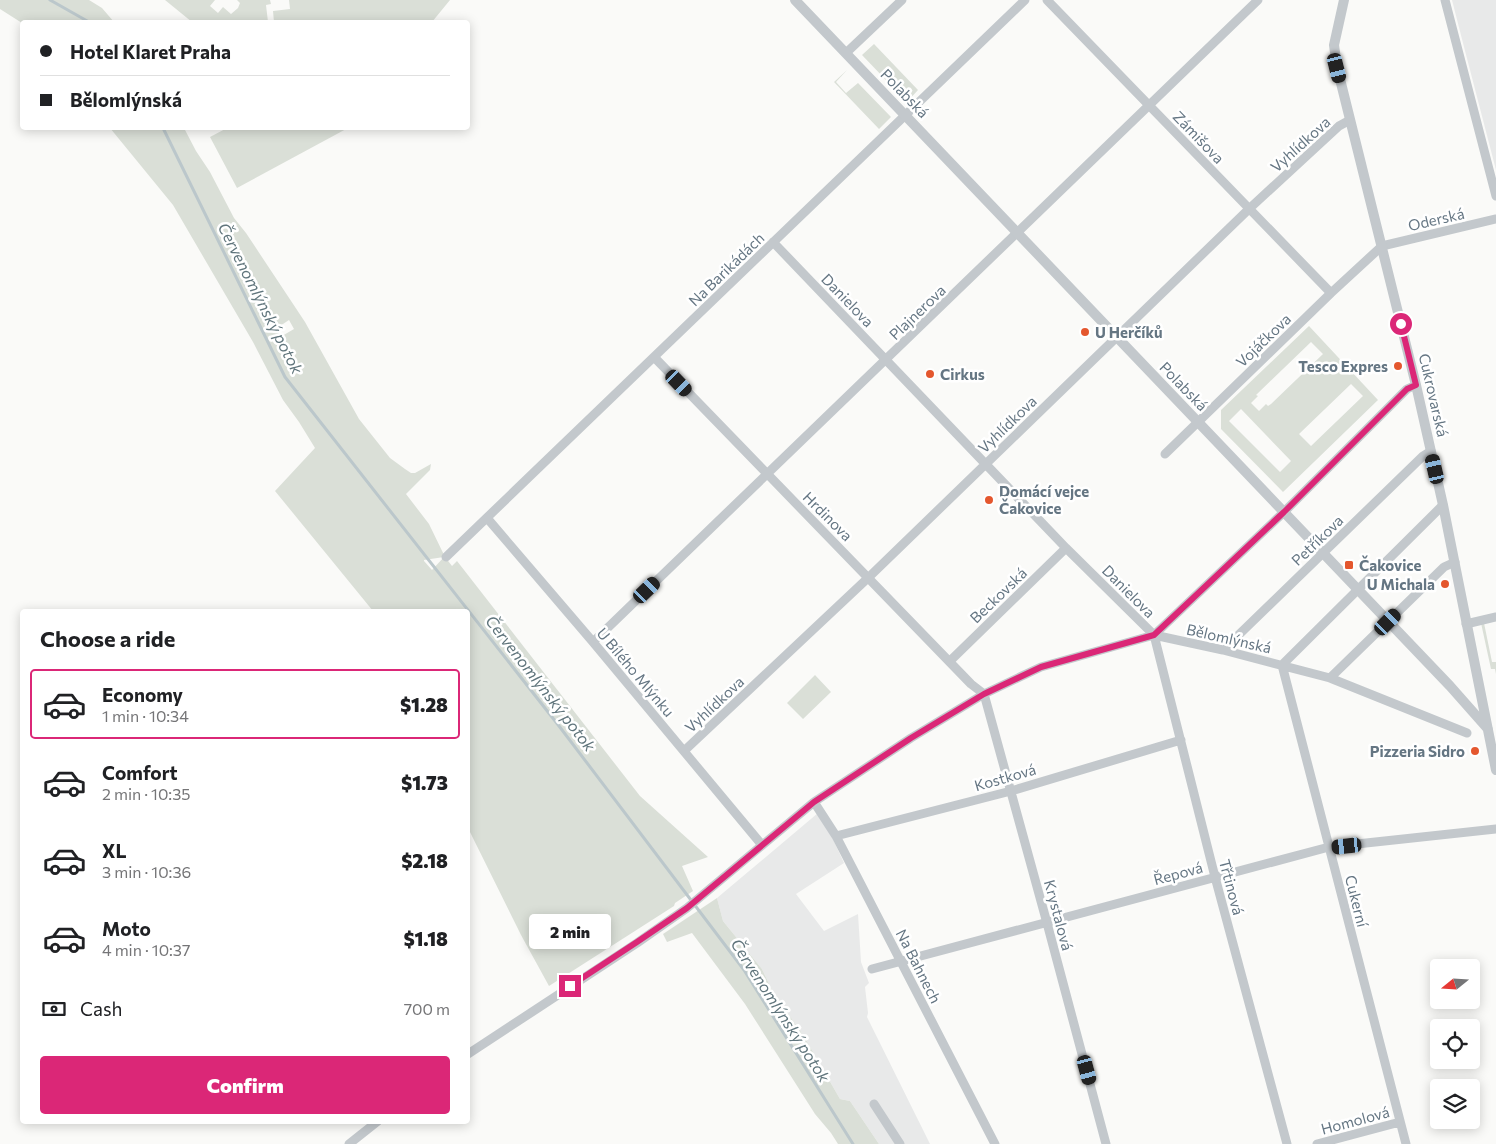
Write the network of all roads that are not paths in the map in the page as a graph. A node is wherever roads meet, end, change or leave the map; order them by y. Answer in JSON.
{"nodes":[{"id":1,"x":795,"y":0,"type":"edge"},
{"id":2,"x":902,"y":0,"type":"edge"},
{"id":3,"x":1025,"y":0,"type":"edge"},
{"id":4,"x":1047,"y":0,"type":"edge"},
{"id":5,"x":1258,"y":0,"type":"edge"},
{"id":6,"x":1344,"y":0,"type":"edge"},
{"id":7,"x":1445,"y":0,"type":"edge"},
{"id":8,"x":846,"y":53,"type":"junction"},
{"id":9,"x":1149,"y":105,"type":"junction"},
{"id":10,"x":906,"y":115,"type":"junction"},
{"id":11,"x":1350,"y":120,"type":"junction"},
{"id":12,"x":1496,"y":196,"type":"edge"},
{"id":13,"x":1250,"y":208,"type":"junction"},
{"id":14,"x":1496,"y":219,"type":"edge"},
{"id":15,"x":1018,"y":233,"type":"junction"},
{"id":16,"x":773,"y":242,"type":"junction"},
{"id":17,"x":1382,"y":246,"type":"junction"},
{"id":18,"x":1331,"y":293,"type":"junction"},
{"id":19,"x":1118,"y":338,"type":"junction"},
{"id":20,"x":654,"y":357,"type":"junction"},
{"id":21,"x":886,"y":360,"type":"junction"},
{"id":22,"x":1416,"y":385,"type":"junction"},
{"id":23,"x":1198,"y":422,"type":"junction"},
{"id":24,"x":1431,"y":451,"type":"junction"},
{"id":25,"x":1165,"y":454,"type":"dead end"},
{"id":26,"x":986,"y":464,"type":"junction"},
{"id":27,"x":768,"y":474,"type":"junction"},
{"id":28,"x":1443,"y":505,"type":"junction"},
{"id":29,"x":1284,"y":512,"type":"junction"},
{"id":30,"x":487,"y":518,"type":"junction"},
{"id":31,"x":1066,"y":548,"type":"junction"},
{"id":32,"x":1322,"y":553,"type":"junction"},
{"id":33,"x":446,"y":557,"type":"dead end"},
{"id":34,"x":1454,"y":562,"type":"junction"},
{"id":35,"x":869,"y":577,"type":"junction"},
{"id":36,"x":1358,"y":590,"type":"junction"},
{"id":37,"x":1496,"y":617,"type":"edge"},
{"id":38,"x":1388,"y":622,"type":"junction"},
{"id":39,"x":1466,"y":624,"type":"junction"},
{"id":40,"x":1154,"y":635,"type":"junction"},
{"id":41,"x":593,"y":642,"type":"junction"},
{"id":42,"x":1223,"y":650,"type":"junction"},
{"id":43,"x":950,"y":662,"type":"junction"},
{"id":44,"x":1282,"y":665,"type":"junction"},
{"id":45,"x":1330,"y":678,"type":"junction"},
{"id":46,"x":984,"y":694,"type":"junction"},
{"id":47,"x":1488,"y":729,"type":"junction"},
{"id":48,"x":1467,"y":733,"type":"dead end"},
{"id":49,"x":1496,"y":736,"type":"edge"},
{"id":50,"x":1181,"y":740,"type":"junction"},
{"id":51,"x":684,"y":751,"type":"junction"},
{"id":52,"x":1496,"y":770,"type":"edge"},
{"id":53,"x":1011,"y":790,"type":"junction"},
{"id":54,"x":814,"y":802,"type":"junction"},
{"id":55,"x":1496,"y":829,"type":"edge"},
{"id":56,"x":836,"y":836,"type":"junction"},
{"id":57,"x":762,"y":845,"type":"junction"},
{"id":58,"x":1329,"y":848,"type":"junction"},
{"id":59,"x":1215,"y":877,"type":"junction"},
{"id":60,"x":1047,"y":923,"type":"junction"},
{"id":61,"x":901,"y":961,"type":"junction"},
{"id":62,"x":872,"y":969,"type":"dead end"},
{"id":63,"x":470,"y":1053,"type":"edge"},
{"id":64,"x":874,"y":1104,"type":"dead end"},
{"id":65,"x":1400,"y":1122,"type":"junction"},
{"id":66,"x":374,"y":1124,"type":"edge"},
{"id":67,"x":349,"y":1144,"type":"edge"},
{"id":68,"x":900,"y":1144,"type":"edge"},
{"id":69,"x":995,"y":1144,"type":"edge"},
{"id":70,"x":1106,"y":1144,"type":"edge"},
{"id":71,"x":1286,"y":1144,"type":"edge"},
{"id":72,"x":1316,"y":1144,"type":"edge"},
{"id":73,"x":1406,"y":1144,"type":"edge"}],
"edges":[{"from":1,"to":8,"type":"street","name":"Polabská"},
{"from":2,"to":8,"type":"street"},
{"from":3,"to":10,"type":"street","name":"Na Barikádách"},
{"from":4,"to":9,"type":"street","name":"Zámišova"},
{"from":5,"to":9,"type":"street","name":"Plajnerova"},
{"from":6,"to":11,"type":"street","name":"Cukrovarská"},
{"from":7,"to":12,"type":"street"},
{"from":8,"to":10,"type":"street","name":"Polabská"},
{"from":9,"to":13,"type":"street","name":"Zámišova"},
{"from":9,"to":15,"type":"street","name":"Plajnerova"},
{"from":10,"to":15,"type":"street","name":"Polabská"},
{"from":10,"to":16,"type":"street","name":"Na Barikádách"},
{"from":11,"to":13,"type":"street","name":"Vyhlídkova"},
{"from":11,"to":17,"type":"street","name":"Cukrovarská"},
{"from":13,"to":18,"type":"street","name":"Zámišova"},
{"from":13,"to":19,"type":"street","name":"Vyhlídkova"},
{"from":14,"to":17,"type":"street","name":"Oderská"},
{"from":15,"to":19,"type":"street","name":"Polabská"},
{"from":15,"to":21,"type":"street","name":"Plajnerova"},
{"from":16,"to":20,"type":"street","name":"Na Barikádách"},
{"from":16,"to":21,"type":"street","name":"Danielova"},
{"from":17,"to":18,"type":"street","name":"Vojáčkova"},
{"from":17,"to":22,"type":"street","name":"Cukrovarská"},
{"from":18,"to":23,"type":"street","name":"Vojáčkova"},
{"from":19,"to":23,"type":"street","name":"Polabská"},
{"from":19,"to":26,"type":"street","name":"Vyhlídkova"},
{"from":20,"to":27,"type":"street","name":"Hrdinova"},
{"from":20,"to":30,"type":"street","name":"Na Barikádách"},
{"from":21,"to":26,"type":"street","name":"Danielova"},
{"from":21,"to":27,"type":"street","name":"Plajnerova"},
{"from":22,"to":24,"type":"street","name":"Cukrovarská"},
{"from":22,"to":29,"type":"street"},
{"from":23,"to":25,"type":"street","name":"Vojáčkova"},
{"from":23,"to":29,"type":"street","name":"Polabská"},
{"from":24,"to":28,"type":"street","name":"Cukrovarská"},
{"from":24,"to":32,"type":"street","name":"Petříkova"},
{"from":26,"to":31,"type":"street","name":"Danielova"},
{"from":26,"to":35,"type":"street","name":"Vyhlídkova"},
{"from":27,"to":35,"type":"street","name":"Hrdinova"},
{"from":27,"to":41,"type":"street","name":"Plajnerova"},
{"from":28,"to":34,"type":"street","name":"Cukrovarská"},
{"from":28,"to":36,"type":"street"},
{"from":29,"to":32,"type":"street","name":"Polabská"},
{"from":29,"to":40,"type":"street"},
{"from":30,"to":33,"type":"street","name":"Na Barikádách"},
{"from":30,"to":41,"type":"street","name":"U Bílého Mlýnku"},
{"from":31,"to":40,"type":"street","name":"Danielova"},
{"from":31,"to":43,"type":"street","name":"Beckovská"},
{"from":32,"to":36,"type":"street","name":"Polabská"},
{"from":32,"to":42,"type":"street","name":"Petříkova"},
{"from":34,"to":38,"type":"street"},
{"from":34,"to":39,"type":"street","name":"Cukrovarská"},
{"from":35,"to":43,"type":"street","name":"Hrdinova"},
{"from":35,"to":51,"type":"street","name":"Vyhlídkova"},
{"from":36,"to":38,"type":"street","name":"Polabská"},
{"from":36,"to":44,"type":"street"},
{"from":37,"to":39,"type":"street"},
{"from":38,"to":45,"type":"street"},
{"from":38,"to":47,"type":"street","name":"Polabská"},
{"from":39,"to":47,"type":"street","name":"Cukrovarská"},
{"from":40,"to":42,"type":"street","name":"Bělomlýnská"},
{"from":40,"to":46,"type":"street","name":"Bělomlýnská"},
{"from":40,"to":50,"type":"street","name":"Třtinová"},
{"from":41,"to":51,"type":"street","name":"U Bílého Mlýnku"},
{"from":42,"to":44,"type":"street","name":"Bělomlýnská"},
{"from":43,"to":46,"type":"street","name":"Hrdinova"},
{"from":44,"to":45,"type":"street","name":"Bělomlýnská"},
{"from":44,"to":58,"type":"street","name":"Cukerní"},
{"from":45,"to":48,"type":"street","name":"Bělomlýnská"},
{"from":46,"to":53,"type":"street","name":"Krystalová"},
{"from":46,"to":54,"type":"street","name":"Bělomlýnská"},
{"from":47,"to":49,"type":"street"},
{"from":47,"to":52,"type":"street","name":"Cukrovarská"},
{"from":50,"to":53,"type":"street","name":"Kostková"},
{"from":50,"to":59,"type":"street","name":"Třtinová"},
{"from":51,"to":57,"type":"street","name":"U Bílého Mlýnku"},
{"from":53,"to":56,"type":"street","name":"Kostková"},
{"from":53,"to":60,"type":"street","name":"Krystalová"},
{"from":54,"to":56,"type":"street","name":"Na Bahnech"},
{"from":54,"to":57,"type":"street","name":"Bělomlýnská"},
{"from":55,"to":58,"type":"street","name":"Řepová"},
{"from":56,"to":61,"type":"street","name":"Na Bahnech"},
{"from":57,"to":63,"type":"street","name":"Bělomlýnská"},
{"from":58,"to":59,"type":"street","name":"Řepová"},
{"from":58,"to":65,"type":"street","name":"Cukerní"},
{"from":59,"to":60,"type":"street","name":"Řepová"},
{"from":59,"to":71,"type":"street","name":"Třtinová"},
{"from":60,"to":61,"type":"street","name":"Řepová"},
{"from":60,"to":70,"type":"street","name":"Krystalová"},
{"from":61,"to":62,"type":"street","name":"Řepová"},
{"from":61,"to":69,"type":"street","name":"Na Bahnech"},
{"from":64,"to":68,"type":"street"},
{"from":65,"to":72,"type":"street","name":"Homolová"},
{"from":65,"to":73,"type":"street","name":"Cukerní"},
{"from":66,"to":67,"type":"street"}]}
